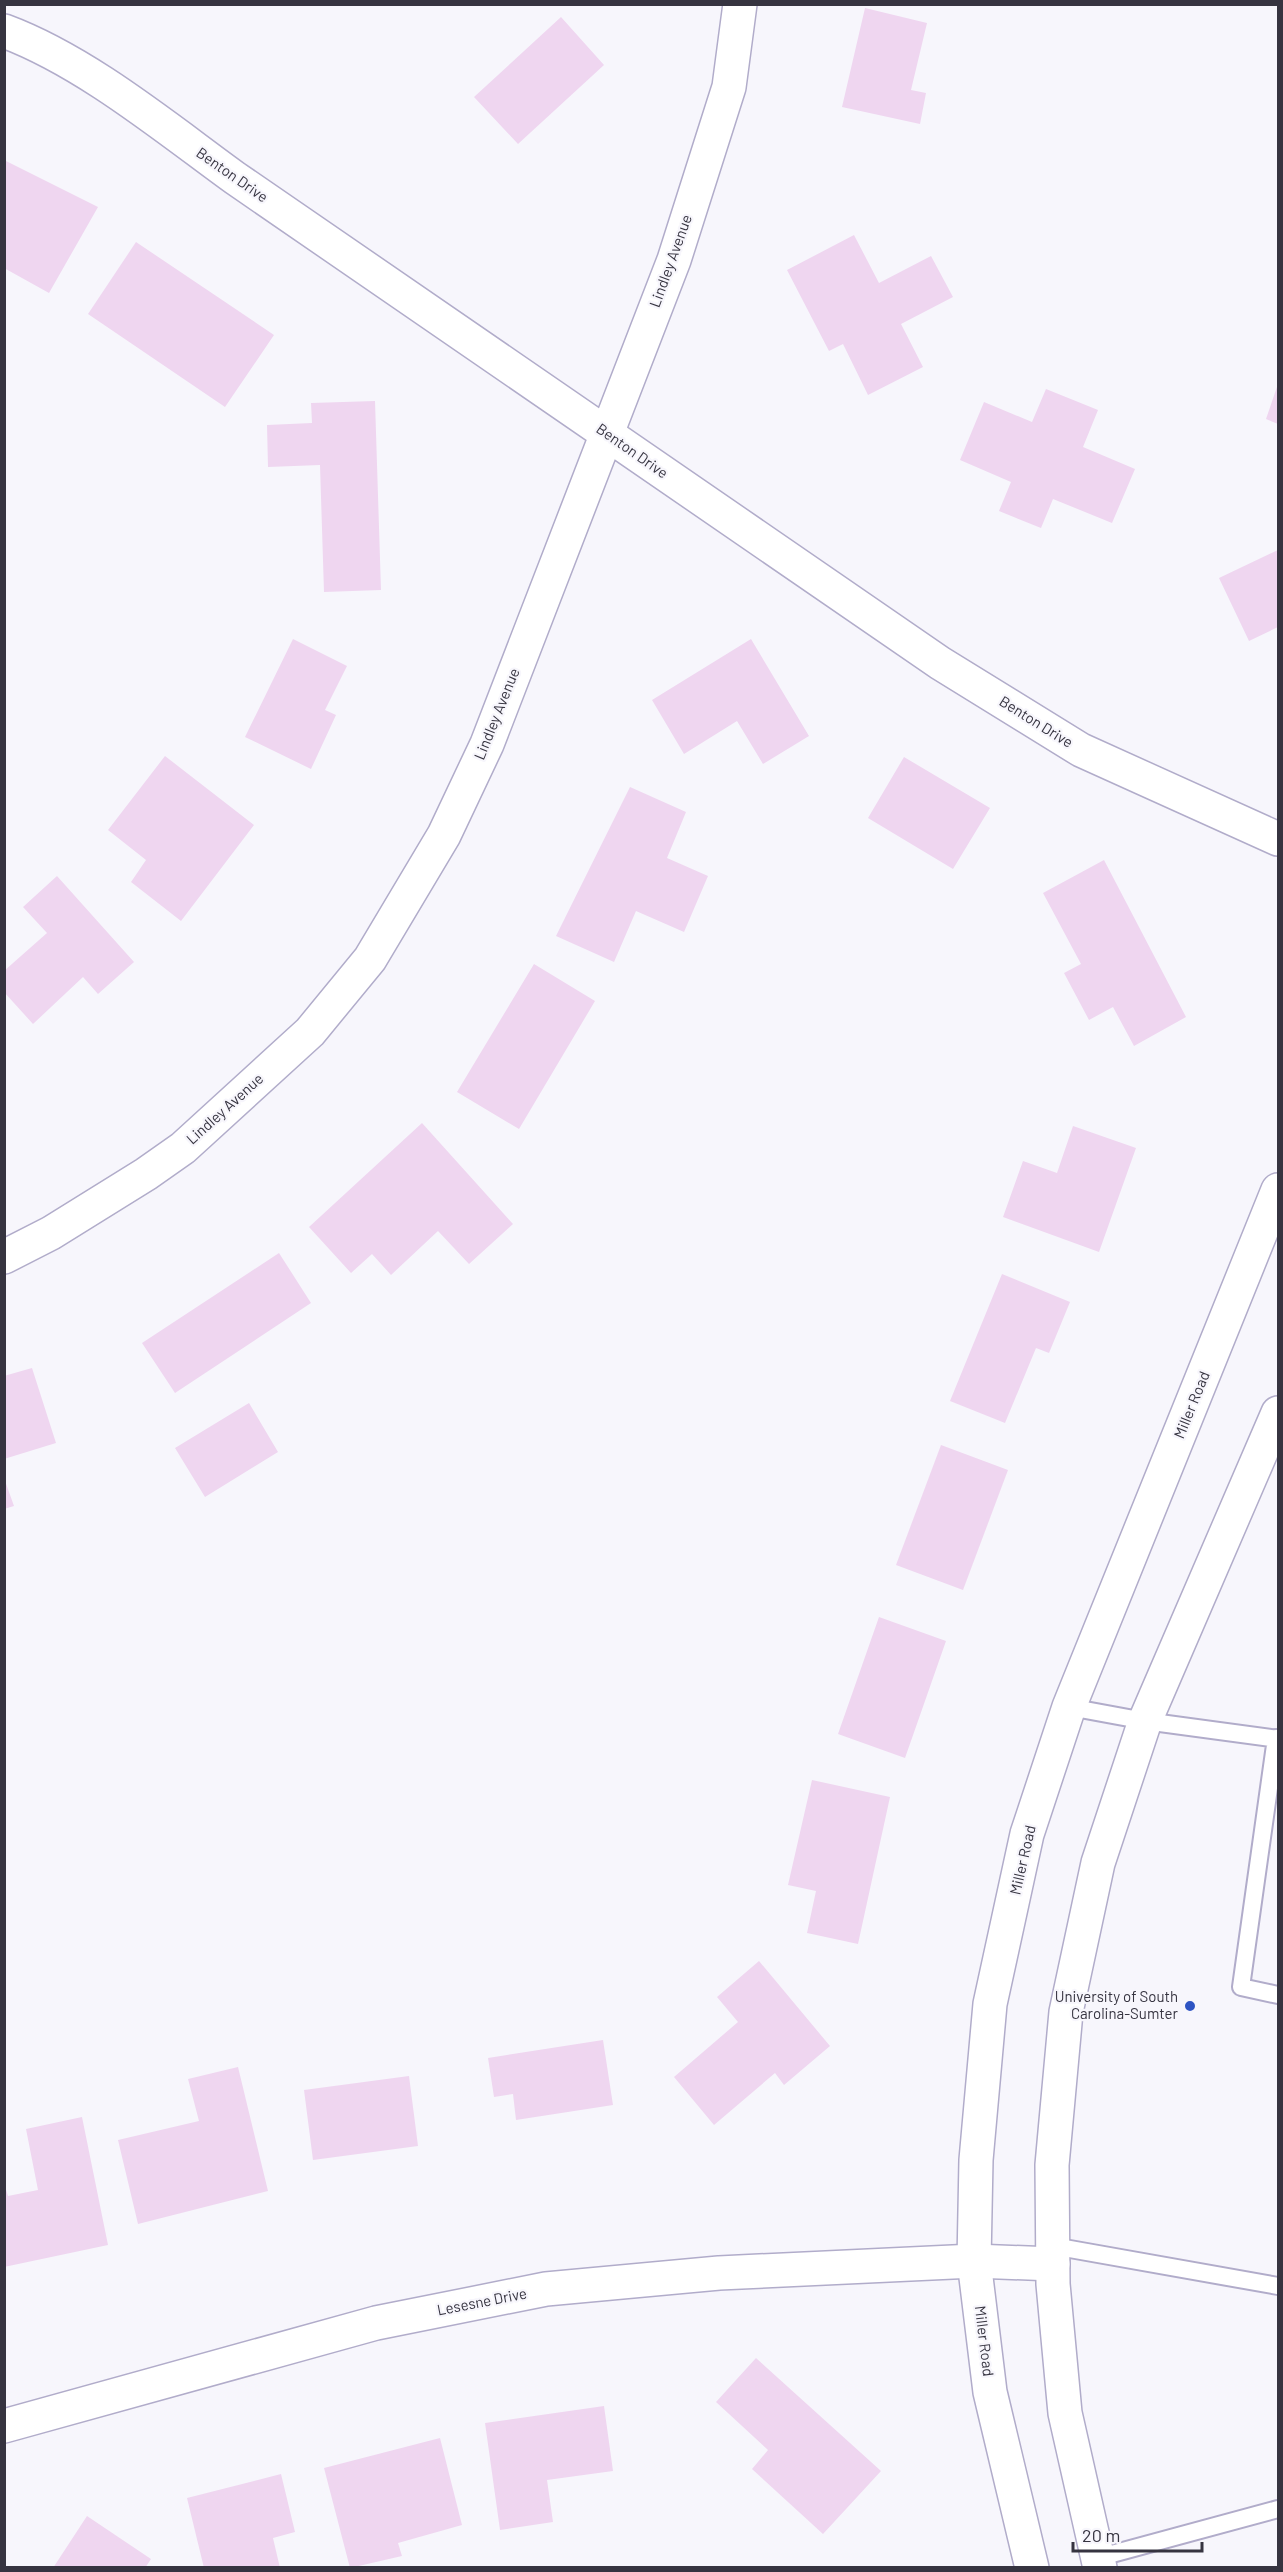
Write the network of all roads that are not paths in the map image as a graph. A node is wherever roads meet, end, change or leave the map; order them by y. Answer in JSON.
{"nodes":[{"id":1,"x":740,"y":4,"type":"edge"},
{"id":2,"x":4,"y":31,"type":"edge"},
{"id":3,"x":605,"y":432,"type":"junction"},
{"id":4,"x":1278,"y":839,"type":"edge"},
{"id":5,"x":1278,"y":1190,"type":"edge"},
{"id":6,"x":4,"y":1257,"type":"edge"},
{"id":7,"x":1278,"y":1413,"type":"edge"},
{"id":8,"x":1069,"y":1707,"type":"junction"},
{"id":9,"x":1145,"y":1721,"type":"junction"},
{"id":10,"x":1277,"y":1738,"type":"edge"},
{"id":11,"x":1278,"y":1995,"type":"edge"},
{"id":12,"x":1053,"y":2255,"type":"junction"},
{"id":13,"x":974,"y":2261,"type":"junction"},
{"id":14,"x":1278,"y":2286,"type":"edge"},
{"id":15,"x":4,"y":2426,"type":"edge"},
{"id":16,"x":1278,"y":2509,"type":"edge"},
{"id":17,"x":1099,"y":2563,"type":"edge"},
{"id":18,"x":1032,"y":2568,"type":"edge"}],
"edges":[{"from":1,"to":3,"type":"street","name":"Lindley Avenue"},
{"from":2,"to":3,"type":"street","name":"Benton Drive"},
{"from":3,"to":4,"type":"street","name":"Benton Drive"},
{"from":3,"to":6,"type":"street","name":"Lindley Avenue"},
{"from":5,"to":8,"type":"street","name":"Miller Road"},
{"from":7,"to":9,"type":"street"},
{"from":8,"to":9,"type":"lane"},
{"from":8,"to":13,"type":"street","name":"Miller Road"},
{"from":9,"to":10,"type":"lane"},
{"from":9,"to":12,"type":"street"},
{"from":10,"to":11,"type":"lane"},
{"from":12,"to":13,"type":"street","name":"Lesesne Drive"},
{"from":12,"to":14,"type":"lane"},
{"from":12,"to":17,"type":"street"},
{"from":13,"to":15,"type":"street","name":"Lesesne Drive"},
{"from":13,"to":18,"type":"street","name":"Miller Road"},
{"from":16,"to":17,"type":"lane"}]}
